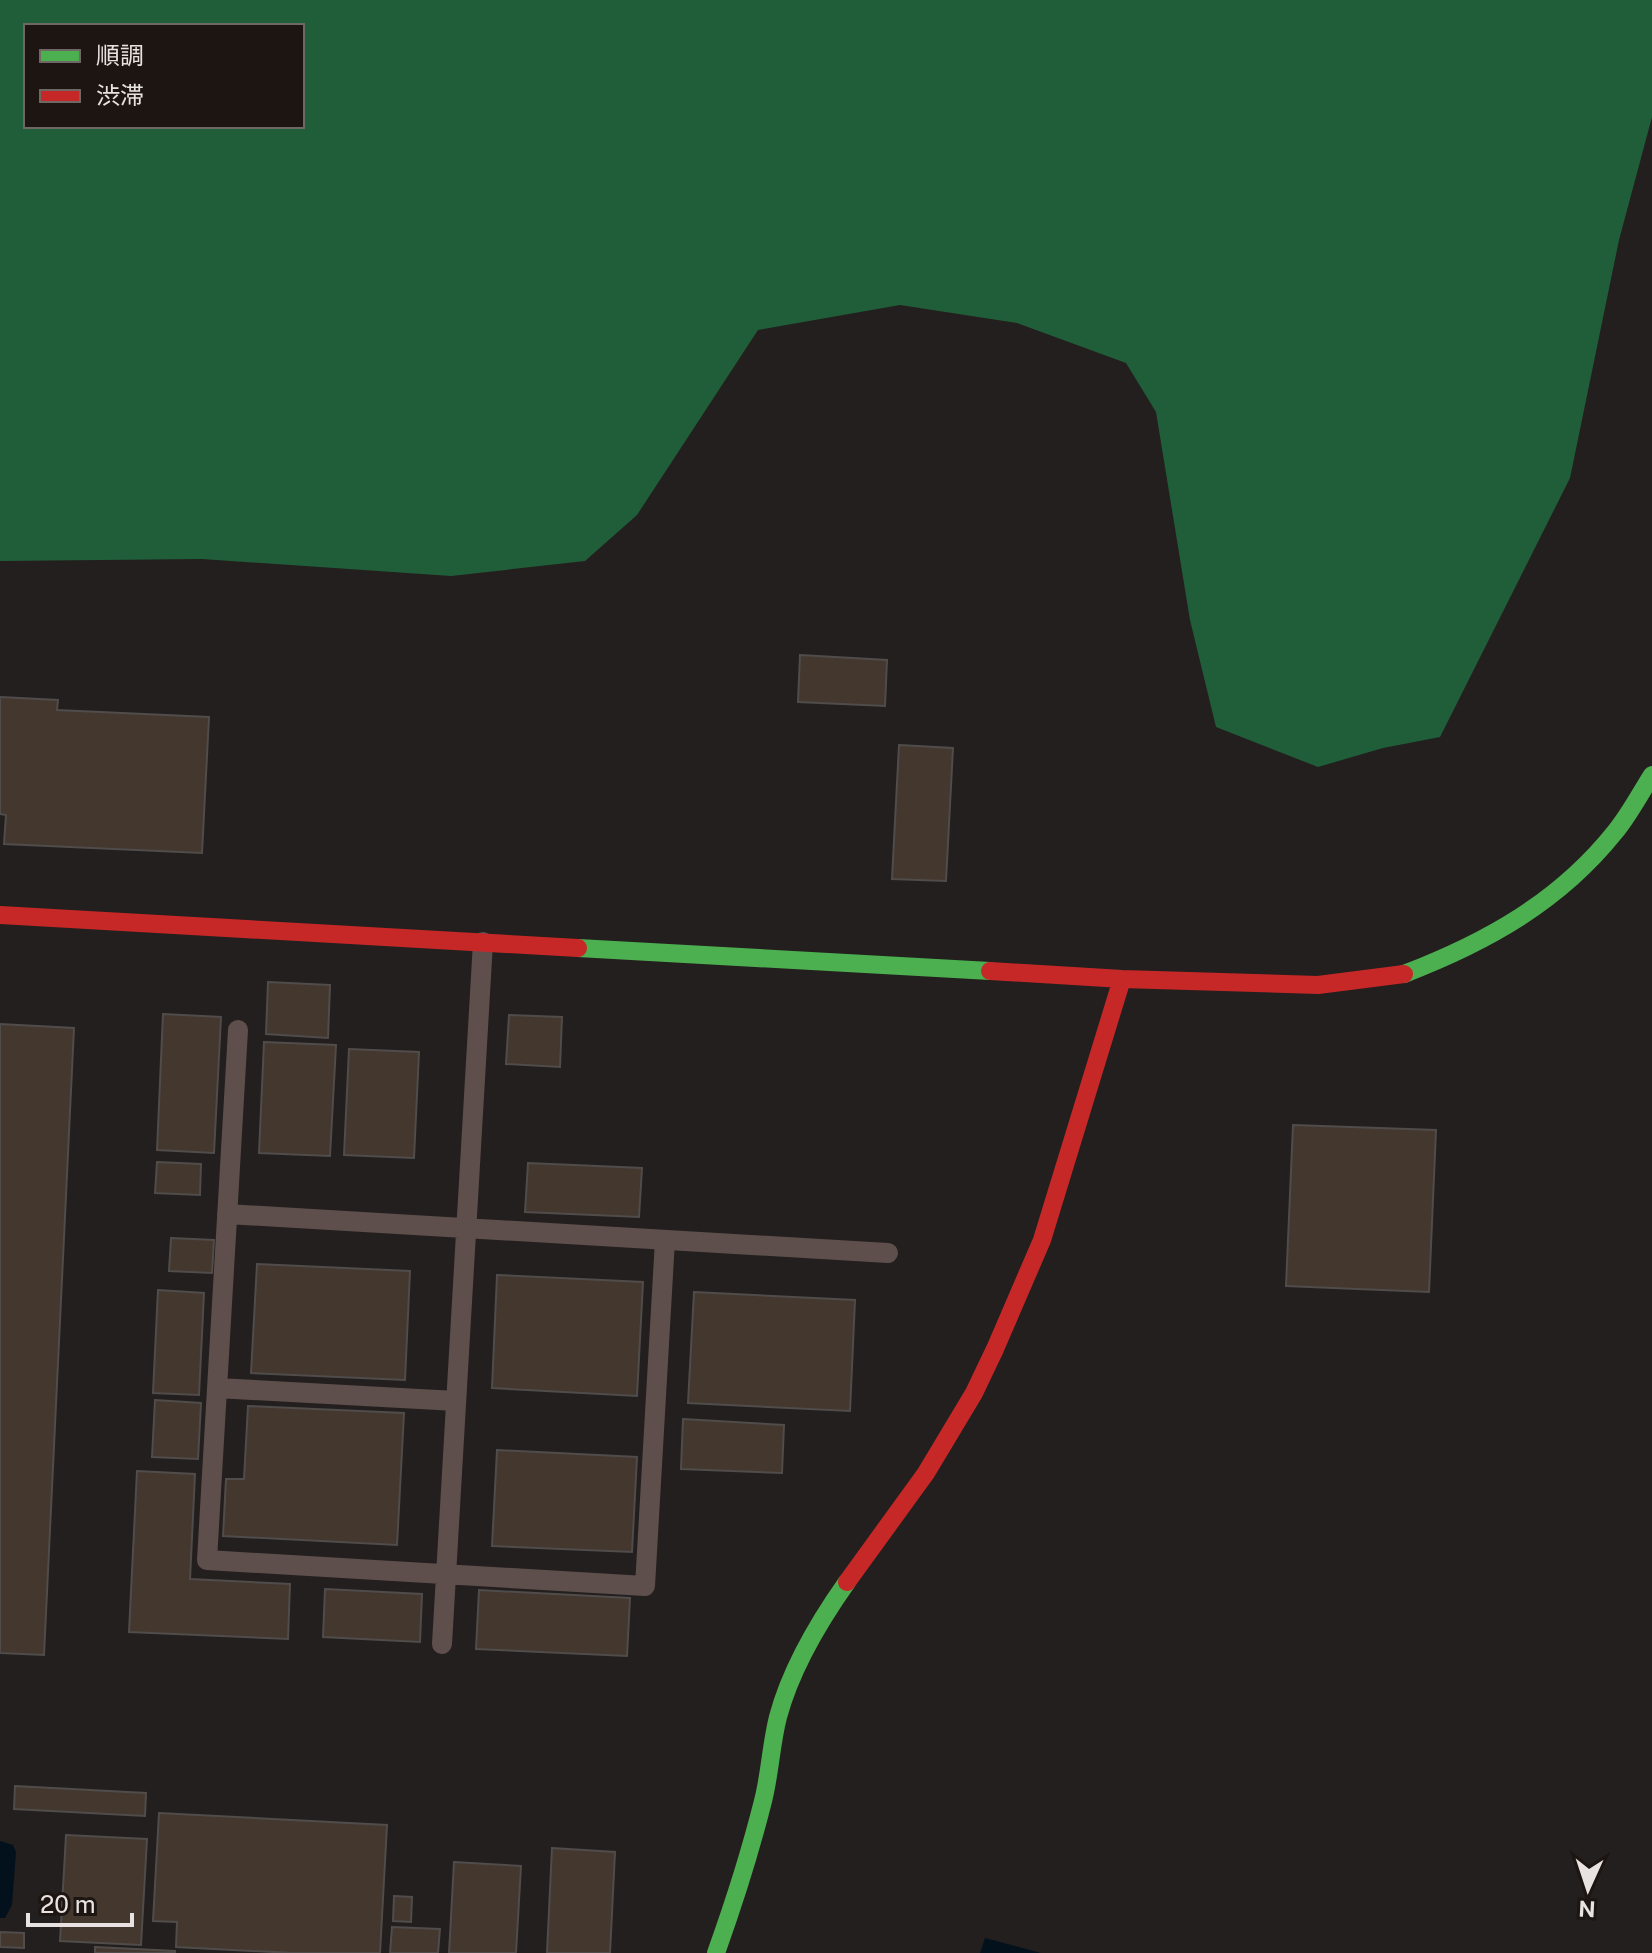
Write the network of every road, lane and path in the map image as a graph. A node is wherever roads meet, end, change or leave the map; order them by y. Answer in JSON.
{"nodes":[{"id":1,"x":1652,"y":775,"type":"edge"},
{"id":2,"x":0,"y":915,"type":"edge"},
{"id":3,"x":483,"y":942,"type":"junction"},
{"id":4,"x":1122,"y":979,"type":"junction"},
{"id":5,"x":238,"y":1030,"type":"dead end"},
{"id":6,"x":227,"y":1214,"type":"junction"},
{"id":7,"x":467,"y":1228,"type":"junction"},
{"id":8,"x":665,"y":1240,"type":"junction"},
{"id":9,"x":888,"y":1253,"type":"dead end"},
{"id":10,"x":217,"y":1388,"type":"junction"},
{"id":11,"x":456,"y":1401,"type":"junction"},
{"id":12,"x":446,"y":1574,"type":"junction"},
{"id":13,"x":442,"y":1644,"type":"dead end"},
{"id":14,"x":716,"y":1953,"type":"edge"}],
"edges":[{"from":1,"to":4,"type":"street"},
{"from":2,"to":3,"type":"street"},
{"from":3,"to":4,"type":"street"},
{"from":3,"to":7,"type":"lane"},
{"from":4,"to":14,"type":"street"},
{"from":5,"to":6,"type":"lane"},
{"from":6,"to":7,"type":"lane"},
{"from":6,"to":10,"type":"lane"},
{"from":7,"to":8,"type":"lane"},
{"from":7,"to":11,"type":"lane"},
{"from":8,"to":9,"type":"lane"},
{"from":8,"to":12,"type":"lane"},
{"from":10,"to":11,"type":"lane"},
{"from":10,"to":12,"type":"lane"},
{"from":11,"to":12,"type":"lane"},
{"from":12,"to":13,"type":"lane"}]}
